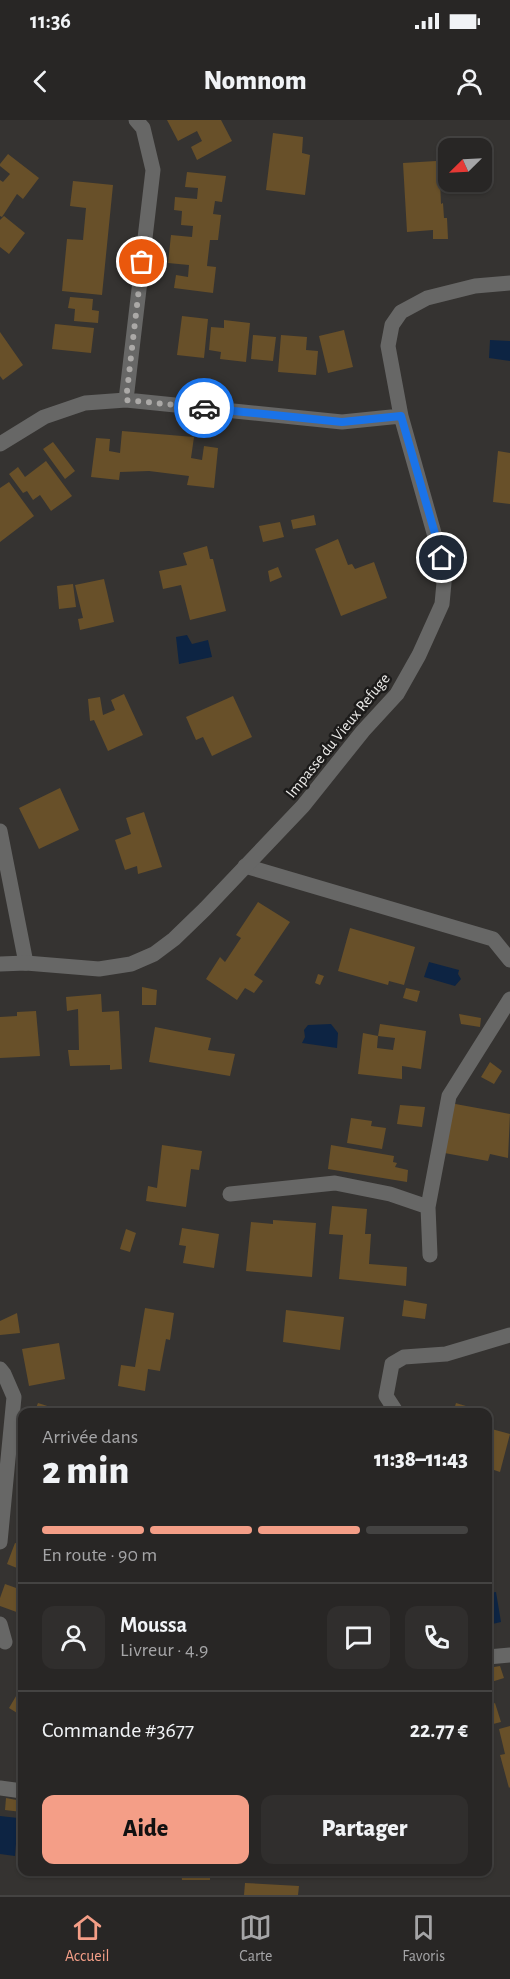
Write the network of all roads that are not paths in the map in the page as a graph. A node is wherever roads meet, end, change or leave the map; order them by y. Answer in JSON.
{"nodes":[{"id":1,"x":136,"y":120,"type":"edge"},
{"id":2,"x":510,"y":283,"type":"edge"},
{"id":3,"x":126,"y":400,"type":"junction"},
{"id":4,"x":401,"y":416,"type":"junction"},
{"id":5,"x":0,"y":444,"type":"edge"},
{"id":6,"x":0,"y":831,"type":"edge"},
{"id":7,"x":245,"y":866,"type":"junction"},
{"id":8,"x":510,"y":960,"type":"edge"},
{"id":9,"x":26,"y":963,"type":"junction"},
{"id":10,"x":0,"y":964,"type":"edge"},
{"id":11,"x":510,"y":999,"type":"edge"},
{"id":12,"x":230,"y":1194,"type":"dead end"},
{"id":13,"x":428,"y":1207,"type":"junction"},
{"id":14,"x":430,"y":1255,"type":"dead end"},
{"id":15,"x":510,"y":1335,"type":"edge"},
{"id":16,"x":0,"y":1369,"type":"edge"},
{"id":17,"x":394,"y":1408,"type":"edge"},
{"id":18,"x":0,"y":1542,"type":"edge"},
{"id":19,"x":0,"y":1624,"type":"edge"},
{"id":20,"x":5,"y":1642,"type":"dead end"},
{"id":21,"x":510,"y":1654,"type":"edge"},
{"id":22,"x":492,"y":1656,"type":"edge"},
{"id":23,"x":0,"y":1788,"type":"edge"},
{"id":24,"x":18,"y":1790,"type":"edge"}],
"edges":[{"from":1,"to":3,"type":"street"},
{"from":2,"to":4,"type":"street","name":"Impasse du Vieux Refuge"},
{"from":3,"to":4,"type":"street"},
{"from":3,"to":5,"type":"street"},
{"from":4,"to":7,"type":"street","name":"Impasse du Vieux Refuge"},
{"from":6,"to":9,"type":"street"},
{"from":7,"to":8,"type":"street"},
{"from":7,"to":9,"type":"street","name":"Impasse du Vieux Refuge"},
{"from":9,"to":10,"type":"street","name":"Impasse du Vieux Refuge"},
{"from":11,"to":13,"type":"street"},
{"from":12,"to":13,"type":"street"},
{"from":13,"to":14,"type":"street"},
{"from":15,"to":17,"type":"street"},
{"from":16,"to":18,"type":"street"},
{"from":19,"to":20,"type":"street"},
{"from":21,"to":22,"type":"street"},
{"from":23,"to":24,"type":"street"}]}
